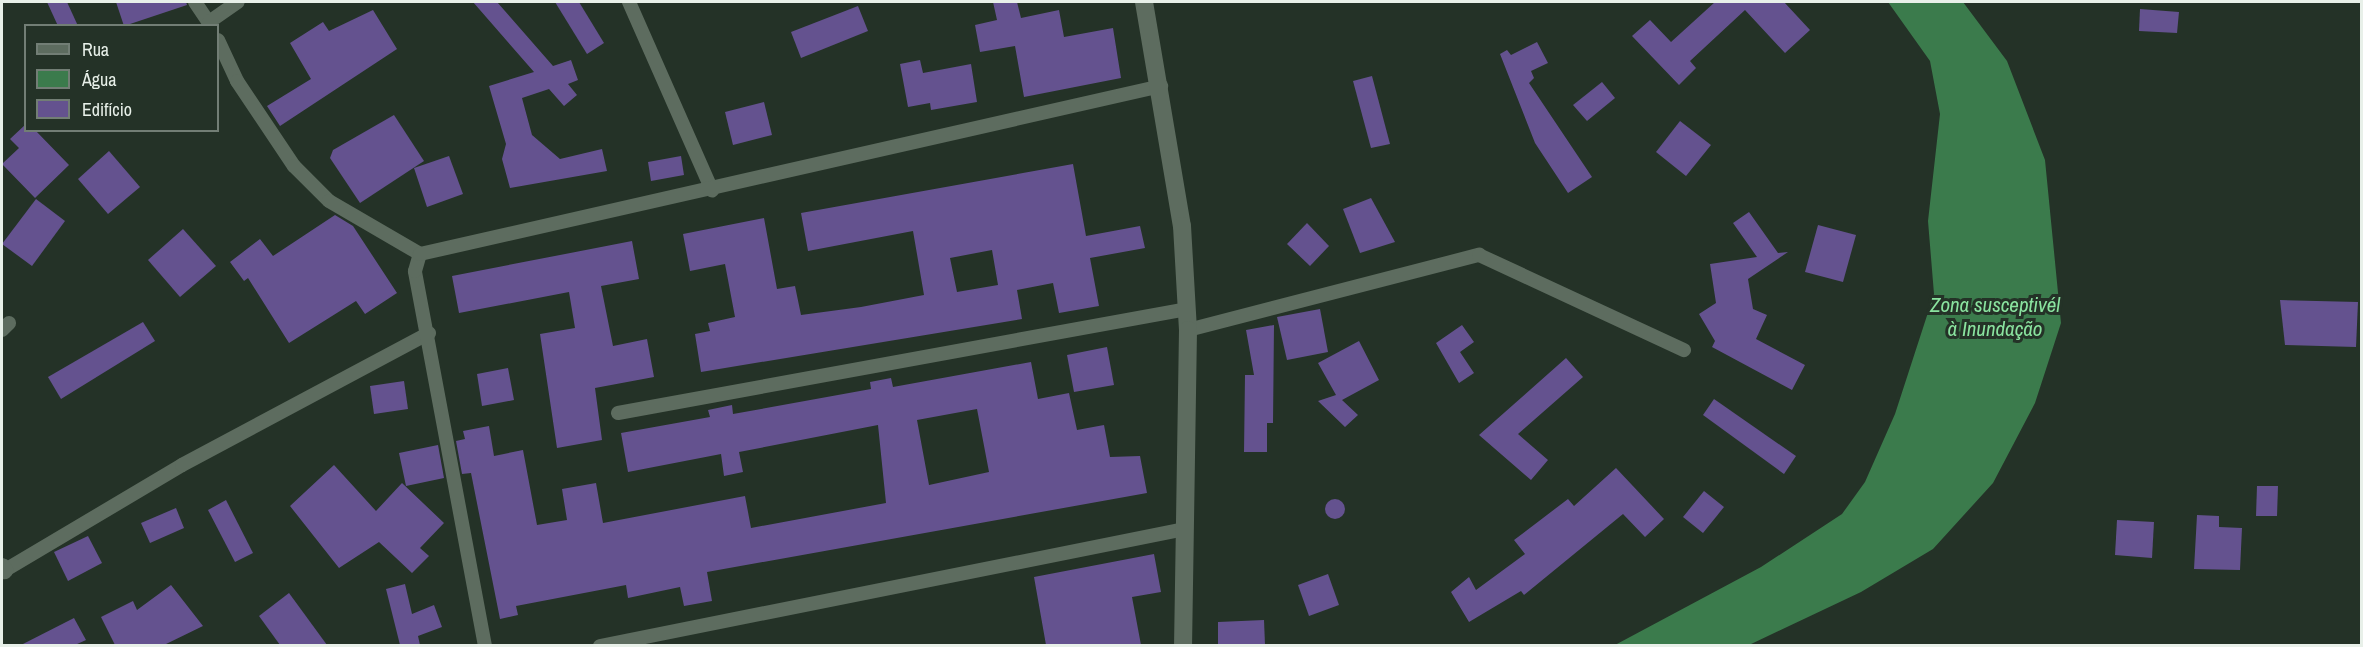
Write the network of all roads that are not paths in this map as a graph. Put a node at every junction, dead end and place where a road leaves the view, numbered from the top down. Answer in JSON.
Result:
{"nodes":[{"id":1,"x":195,"y":2,"type":"edge"},
{"id":2,"x":238,"y":2,"type":"edge"},
{"id":3,"x":629,"y":2,"type":"edge"},
{"id":4,"x":1144,"y":2,"type":"edge"},
{"id":5,"x":210,"y":24,"type":"edge"},
{"id":6,"x":219,"y":42,"type":"edge"},
{"id":7,"x":1161,"y":86,"type":"junction"},
{"id":8,"x":712,"y":190,"type":"junction"},
{"id":9,"x":420,"y":254,"type":"junction"},
{"id":10,"x":1187,"y":309,"type":"junction"},
{"id":11,"x":1188,"y":330,"type":"junction"},
{"id":12,"x":429,"y":333,"type":"junction"},
{"id":13,"x":1684,"y":350,"type":"dead end"},
{"id":14,"x":618,"y":413,"type":"dead end"},
{"id":15,"x":1185,"y":529,"type":"junction"},
{"id":16,"x":2,"y":570,"type":"edge"},
{"id":17,"x":485,"y":645,"type":"edge"},
{"id":18,"x":600,"y":645,"type":"edge"},
{"id":19,"x":1184,"y":645,"type":"edge"}],
"edges":[{"from":1,"to":5,"type":"lane"},
{"from":2,"to":5,"type":"lane"},
{"from":3,"to":8,"type":"lane"},
{"from":4,"to":7,"type":"main road"},
{"from":6,"to":9,"type":"lane"},
{"from":7,"to":8,"type":"lane"},
{"from":7,"to":10,"type":"main road"},
{"from":8,"to":9,"type":"lane"},
{"from":9,"to":12,"type":"lane"},
{"from":10,"to":11,"type":"main road"},
{"from":10,"to":14,"type":"lane"},
{"from":11,"to":13,"type":"lane"},
{"from":11,"to":15,"type":"main road"},
{"from":12,"to":16,"type":"lane"},
{"from":12,"to":17,"type":"lane"},
{"from":15,"to":18,"type":"lane"},
{"from":15,"to":19,"type":"main road"}]}
